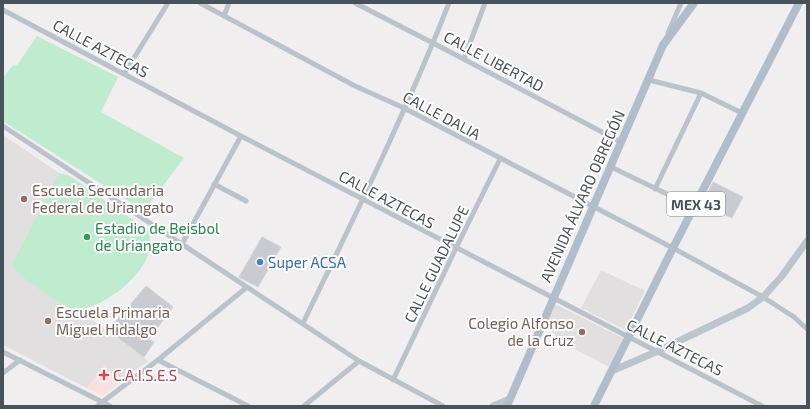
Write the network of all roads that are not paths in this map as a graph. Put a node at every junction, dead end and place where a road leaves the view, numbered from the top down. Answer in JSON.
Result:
{"nodes":[{"id":1,"x":168,"y":3,"type":"edge"},
{"id":2,"x":200,"y":3,"type":"edge"},
{"id":3,"x":229,"y":3,"type":"edge"},
{"id":4,"x":355,"y":3,"type":"edge"},
{"id":5,"x":449,"y":3,"type":"edge"},
{"id":6,"x":485,"y":3,"type":"edge"},
{"id":7,"x":681,"y":3,"type":"edge"},
{"id":8,"x":694,"y":3,"type":"edge"},
{"id":9,"x":799,"y":3,"type":"edge"},
{"id":10,"x":3,"y":10,"type":"edge"},
{"id":11,"x":224,"y":16,"type":"junction"},
{"id":12,"x":433,"y":43,"type":"junction"},
{"id":13,"x":663,"y":46,"type":"junction"},
{"id":14,"x":464,"y":59,"type":"junction"},
{"id":15,"x":124,"y":74,"type":"junction"},
{"id":16,"x":649,"y":80,"type":"junction"},
{"id":17,"x":702,"y":93,"type":"junction"},
{"id":18,"x":404,"y":108,"type":"junction"},
{"id":19,"x":742,"y":113,"type":"junction"},
{"id":20,"x":3,"y":126,"type":"edge"},
{"id":21,"x":240,"y":136,"type":"junction"},
{"id":22,"x":621,"y":142,"type":"junction"},
{"id":23,"x":500,"y":159,"type":"junction"},
{"id":24,"x":611,"y":167,"type":"junction"},
{"id":25,"x":214,"y":184,"type":"junction"},
{"id":26,"x":655,"y":189,"type":"junction"},
{"id":27,"x":363,"y":199,"type":"junction"},
{"id":28,"x":246,"y":201,"type":"dead end"},
{"id":29,"x":593,"y":207,"type":"junction"},
{"id":30,"x":694,"y":208,"type":"junction"},
{"id":31,"x":182,"y":244,"type":"junction"},
{"id":32,"x":806,"y":246,"type":"edge"},
{"id":33,"x":456,"y":248,"type":"junction"},
{"id":34,"x":672,"y":248,"type":"junction"},
{"id":35,"x":247,"y":287,"type":"junction"},
{"id":36,"x":763,"y":297,"type":"junction"},
{"id":37,"x":553,"y":298,"type":"junction"},
{"id":38,"x":303,"y":323,"type":"junction"},
{"id":39,"x":807,"y":328,"type":"edge"},
{"id":40,"x":629,"y":336,"type":"junction"},
{"id":41,"x":658,"y":352,"type":"junction"},
{"id":42,"x":4,"y":353,"type":"edge"},
{"id":43,"x":20,"y":360,"type":"junction"},
{"id":44,"x":158,"y":360,"type":"junction"},
{"id":45,"x":359,"y":361,"type":"junction"},
{"id":46,"x":612,"y":371,"type":"junction"},
{"id":47,"x":3,"y":373,"type":"edge"},
{"id":48,"x":394,"y":380,"type":"junction"},
{"id":49,"x":102,"y":402,"type":"junction"},
{"id":50,"x":508,"y":403,"type":"edge"},
{"id":51,"x":97,"y":406,"type":"edge"},
{"id":52,"x":110,"y":406,"type":"edge"},
{"id":53,"x":248,"y":406,"type":"edge"},
{"id":54,"x":304,"y":406,"type":"edge"},
{"id":55,"x":443,"y":406,"type":"edge"},
{"id":56,"x":493,"y":406,"type":"edge"},
{"id":57,"x":594,"y":406,"type":"edge"},
{"id":58,"x":762,"y":406,"type":"edge"}],
"edges":[{"from":1,"to":15,"type":"street"},
{"from":2,"to":11,"type":"street","name":"CALLE DALIA"},
{"from":3,"to":11,"type":"street"},
{"from":4,"to":12,"type":"street","name":"CALLE LIBERTAD"},
{"from":5,"to":12,"type":"street"},
{"from":6,"to":14,"type":"street"},
{"from":7,"to":13,"type":"street"},
{"from":8,"to":13,"type":"main road","name":"AVENIDA ÁLVARO OBREGÓN"},
{"from":9,"to":19,"type":"main road","number":"MEX 43"},
{"from":10,"to":15,"type":"street","name":"CALLE AZTECAS"},
{"from":11,"to":18,"type":"street","name":"CALLE DALIA"},
{"from":12,"to":14,"type":"street","name":"CALLE LIBERTAD"},
{"from":12,"to":18,"type":"street"},
{"from":13,"to":16,"type":"main road","name":"AVENIDA ÁLVARO OBREGÓN"},
{"from":14,"to":22,"type":"street","name":"CALLE LIBERTAD"},
{"from":15,"to":21,"type":"street","name":"CALLE AZTECAS"},
{"from":16,"to":17,"type":"street"},
{"from":16,"to":22,"type":"main road","name":"AVENIDA ÁLVARO OBREGÓN"},
{"from":17,"to":19,"type":"street"},
{"from":17,"to":26,"type":"street"},
{"from":18,"to":23,"type":"street","name":"CALLE DALIA"},
{"from":18,"to":27,"type":"street"},
{"from":19,"to":30,"type":"main road","number":"MEX 43"},
{"from":20,"to":31,"type":"street"},
{"from":21,"to":25,"type":"street"},
{"from":21,"to":27,"type":"street","name":"CALLE AZTECAS"},
{"from":22,"to":24,"type":"main road","name":"AVENIDA ÁLVARO OBREGÓN"},
{"from":23,"to":29,"type":"street","name":"CALLE DALIA"},
{"from":23,"to":33,"type":"street","name":"CALLE GUADALUPE"},
{"from":24,"to":26,"type":"street"},
{"from":24,"to":29,"type":"main road","name":"AVENIDA ÁLVARO OBREGÓN"},
{"from":25,"to":28,"type":"street"},
{"from":25,"to":31,"type":"street"},
{"from":26,"to":30,"type":"street"},
{"from":27,"to":33,"type":"street","name":"CALLE AZTECAS"},
{"from":27,"to":38,"type":"street"},
{"from":29,"to":34,"type":"street","name":"CALLE DALIA"},
{"from":29,"to":37,"type":"main road","name":"AVENIDA ÁLVARO OBREGÓN"},
{"from":30,"to":34,"type":"main road","number":"MEX 43"},
{"from":31,"to":35,"type":"street"},
{"from":32,"to":36,"type":"street"},
{"from":33,"to":37,"type":"street","name":"CALLE AZTECAS"},
{"from":33,"to":48,"type":"street","name":"CALLE GUADALUPE"},
{"from":34,"to":36,"type":"street","name":"CALLE DALIA"},
{"from":34,"to":40,"type":"main road","number":"MEX 43"},
{"from":35,"to":38,"type":"street"},
{"from":35,"to":44,"type":"street"},
{"from":36,"to":39,"type":"street","name":"CALLE DALIA"},
{"from":36,"to":41,"type":"street"},
{"from":37,"to":40,"type":"street","name":"CALLE AZTECAS"},
{"from":37,"to":50,"type":"main road","name":"AVENIDA ÁLVARO OBREGÓN"},
{"from":38,"to":45,"type":"street"},
{"from":40,"to":41,"type":"street","name":"CALLE AZTECAS"},
{"from":40,"to":46,"type":"main road","number":"MEX 43"},
{"from":41,"to":46,"type":"street"},
{"from":41,"to":58,"type":"street","name":"CALLE AZTECAS"},
{"from":42,"to":43,"type":"street"},
{"from":43,"to":47,"type":"street"},
{"from":43,"to":49,"type":"street"},
{"from":44,"to":49,"type":"street"},
{"from":44,"to":53,"type":"street"},
{"from":45,"to":48,"type":"street"},
{"from":45,"to":54,"type":"street"},
{"from":46,"to":57,"type":"main road","number":"MEX 43"},
{"from":48,"to":55,"type":"street"},
{"from":49,"to":51,"type":"street"},
{"from":49,"to":52,"type":"street"},
{"from":50,"to":56,"type":"street"}]}
